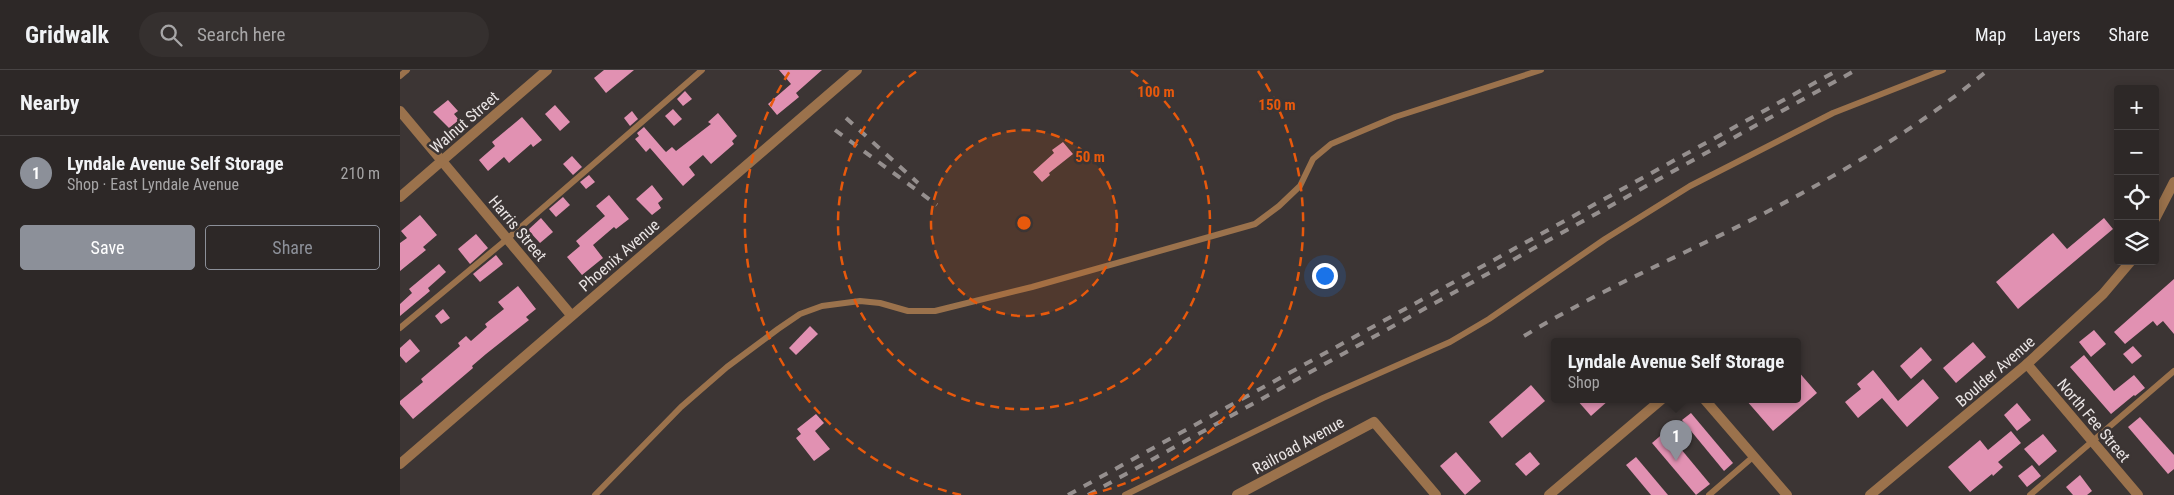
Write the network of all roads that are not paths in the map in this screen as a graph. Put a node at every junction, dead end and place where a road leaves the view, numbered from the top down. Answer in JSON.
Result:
{"nodes":[{"id":1,"x":407,"y":70,"type":"edge"},
{"id":2,"x":547,"y":70,"type":"edge"},
{"id":3,"x":702,"y":70,"type":"edge"},
{"id":4,"x":857,"y":70,"type":"edge"},
{"id":5,"x":1541,"y":70,"type":"edge"},
{"id":6,"x":1942,"y":70,"type":"edge"},
{"id":7,"x":400,"y":76,"type":"edge"},
{"id":8,"x":400,"y":111,"type":"edge"},
{"id":9,"x":442,"y":160,"type":"junction"},
{"id":10,"x":2174,"y":182,"type":"edge"},
{"id":11,"x":400,"y":197,"type":"edge"},
{"id":12,"x":2159,"y":211,"type":"edge"},
{"id":13,"x":507,"y":239,"type":"junction"},
{"id":14,"x":2127,"y":265,"type":"edge"},
{"id":15,"x":571,"y":316,"type":"junction"},
{"id":16,"x":400,"y":328,"type":"edge"},
{"id":17,"x":2027,"y":364,"type":"junction"},
{"id":18,"x":2174,"y":371,"type":"edge"},
{"id":19,"x":1657,"y":403,"type":"edge"},
{"id":20,"x":1709,"y":403,"type":"edge"},
{"id":21,"x":2093,"y":442,"type":"junction"},
{"id":22,"x":1754,"y":456,"type":"junction"},
{"id":23,"x":400,"y":464,"type":"edge"},
{"id":24,"x":594,"y":495,"type":"edge"},
{"id":25,"x":1126,"y":495,"type":"edge"},
{"id":26,"x":1238,"y":495,"type":"edge"},
{"id":27,"x":1436,"y":495,"type":"edge"},
{"id":28,"x":1549,"y":495,"type":"edge"},
{"id":29,"x":1709,"y":495,"type":"edge"},
{"id":30,"x":1787,"y":495,"type":"edge"},
{"id":31,"x":1870,"y":495,"type":"edge"},
{"id":32,"x":2030,"y":495,"type":"edge"},
{"id":33,"x":2138,"y":495,"type":"edge"}],
"edges":[{"from":1,"to":7,"type":"lane"},
{"from":2,"to":9,"type":"street","name":"Walnut Street"},
{"from":3,"to":13,"type":"lane"},
{"from":4,"to":15,"type":"street","name":"Phoenix Avenue"},
{"from":5,"to":24,"type":"lane"},
{"from":6,"to":25,"type":"lane"},
{"from":8,"to":9,"type":"street","name":"Harris Street"},
{"from":9,"to":11,"type":"street","name":"Walnut Street"},
{"from":9,"to":13,"type":"street","name":"Harris Street"},
{"from":10,"to":12,"type":"street"},
{"from":13,"to":15,"type":"street","name":"Harris Street"},
{"from":13,"to":16,"type":"lane"},
{"from":14,"to":17,"type":"street","name":"Boulder Avenue"},
{"from":15,"to":23,"type":"street","name":"Phoenix Avenue"},
{"from":17,"to":21,"type":"street","name":"North Fee Street"},
{"from":17,"to":31,"type":"street","name":"Boulder Avenue"},
{"from":18,"to":21,"type":"lane"},
{"from":19,"to":28,"type":"street"},
{"from":20,"to":22,"type":"street"},
{"from":21,"to":32,"type":"lane"},
{"from":21,"to":33,"type":"street","name":"North Fee Street"},
{"from":22,"to":29,"type":"lane"},
{"from":22,"to":30,"type":"street"},
{"from":26,"to":27,"type":"street","name":"Railroad Avenue"}]}
